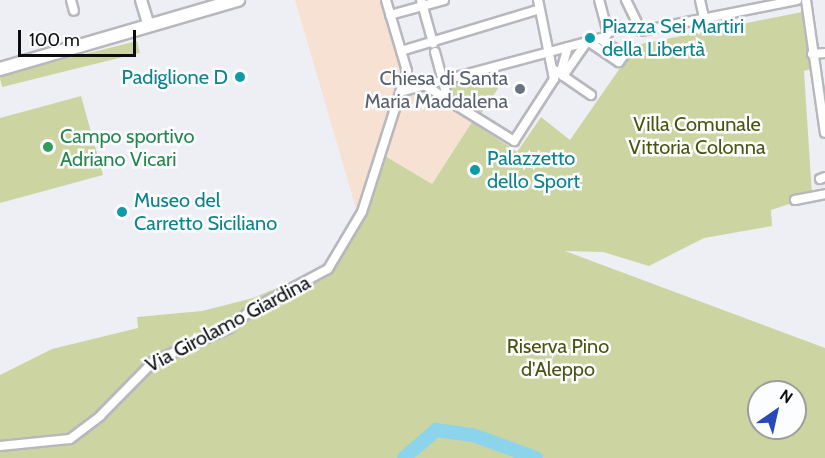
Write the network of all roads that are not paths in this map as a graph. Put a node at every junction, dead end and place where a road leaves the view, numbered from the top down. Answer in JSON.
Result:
{"nodes":[{"id":1,"x":71,"y":0,"type":"edge"},
{"id":2,"x":141,"y":0,"type":"edge"},
{"id":3,"x":238,"y":0,"type":"edge"},
{"id":4,"x":386,"y":0,"type":"edge"},
{"id":5,"x":444,"y":0,"type":"edge"},
{"id":6,"x":538,"y":0,"type":"edge"},
{"id":7,"x":599,"y":0,"type":"edge"},
{"id":8,"x":626,"y":0,"type":"edge"},
{"id":9,"x":700,"y":0,"type":"edge"},
{"id":10,"x":797,"y":0,"type":"edge"},
{"id":11,"x":806,"y":0,"type":"edge"},
{"id":12,"x":422,"y":3,"type":"edge"},
{"id":13,"x":536,"y":10,"type":"junction"},
{"id":14,"x":74,"y":11,"type":"dead end"},
{"id":15,"x":390,"y":15,"type":"junction"},
{"id":16,"x":704,"y":18,"type":"junction"},
{"id":17,"x":149,"y":26,"type":"junction"},
{"id":18,"x":600,"y":39,"type":"junction"},
{"id":19,"x":435,"y":42,"type":"junction"},
{"id":20,"x":588,"y":42,"type":"junction"},
{"id":21,"x":568,"y":47,"type":"junction"},
{"id":22,"x":401,"y":51,"type":"junction"},
{"id":23,"x":435,"y":52,"type":"dead end"},
{"id":24,"x":547,"y":53,"type":"junction"},
{"id":25,"x":825,"y":53,"type":"edge"},
{"id":26,"x":812,"y":54,"type":"junction"},
{"id":27,"x":0,"y":69,"type":"edge"},
{"id":28,"x":559,"y":73,"type":"junction"},
{"id":29,"x":444,"y":82,"type":"junction"},
{"id":30,"x":426,"y":86,"type":"junction"},
{"id":31,"x":400,"y":94,"type":"junction"},
{"id":32,"x":591,"y":95,"type":"dead end"},
{"id":33,"x":448,"y":100,"type":"junction"},
{"id":34,"x":825,"y":133,"type":"edge"},
{"id":35,"x":825,"y":194,"type":"edge"},
{"id":36,"x":795,"y":200,"type":"dead end"},
{"id":37,"x":0,"y":446,"type":"edge"}],
"edges":[{"from":1,"to":14,"type":"street"},
{"from":2,"to":17,"type":"street"},
{"from":3,"to":17,"type":"main road"},
{"from":4,"to":15,"type":"street","name":"Via Girolamo Giardina"},
{"from":5,"to":12,"type":"street"},
{"from":6,"to":13,"type":"street"},
{"from":7,"to":18,"type":"street"},
{"from":8,"to":16,"type":"street"},
{"from":9,"to":16,"type":"street"},
{"from":10,"to":16,"type":"street"},
{"from":11,"to":26,"type":"street"},
{"from":12,"to":15,"type":"street"},
{"from":12,"to":19,"type":"street"},
{"from":13,"to":19,"type":"street"},
{"from":13,"to":24,"type":"street"},
{"from":15,"to":22,"type":"street","name":"Via Girolamo Giardina"},
{"from":17,"to":27,"type":"main road"},
{"from":18,"to":20,"type":"street"},
{"from":18,"to":20,"type":"street"},
{"from":19,"to":22,"type":"street"},
{"from":20,"to":21,"type":"street"},
{"from":20,"to":28,"type":"street"},
{"from":21,"to":24,"type":"street"},
{"from":21,"to":28,"type":"street"},
{"from":22,"to":31,"type":"street","name":"Via Girolamo Giardina"},
{"from":23,"to":29,"type":"street"},
{"from":24,"to":28,"type":"street"},
{"from":24,"to":29,"type":"street"},
{"from":25,"to":26,"type":"street"},
{"from":26,"to":34,"type":"street"},
{"from":28,"to":32,"type":"street"},
{"from":28,"to":33,"type":"street"},
{"from":29,"to":30,"type":"street"},
{"from":29,"to":33,"type":"street"},
{"from":30,"to":31,"type":"street"},
{"from":30,"to":33,"type":"street"},
{"from":31,"to":37,"type":"street","name":"Via Girolamo Giardina"},
{"from":35,"to":36,"type":"street"}]}
